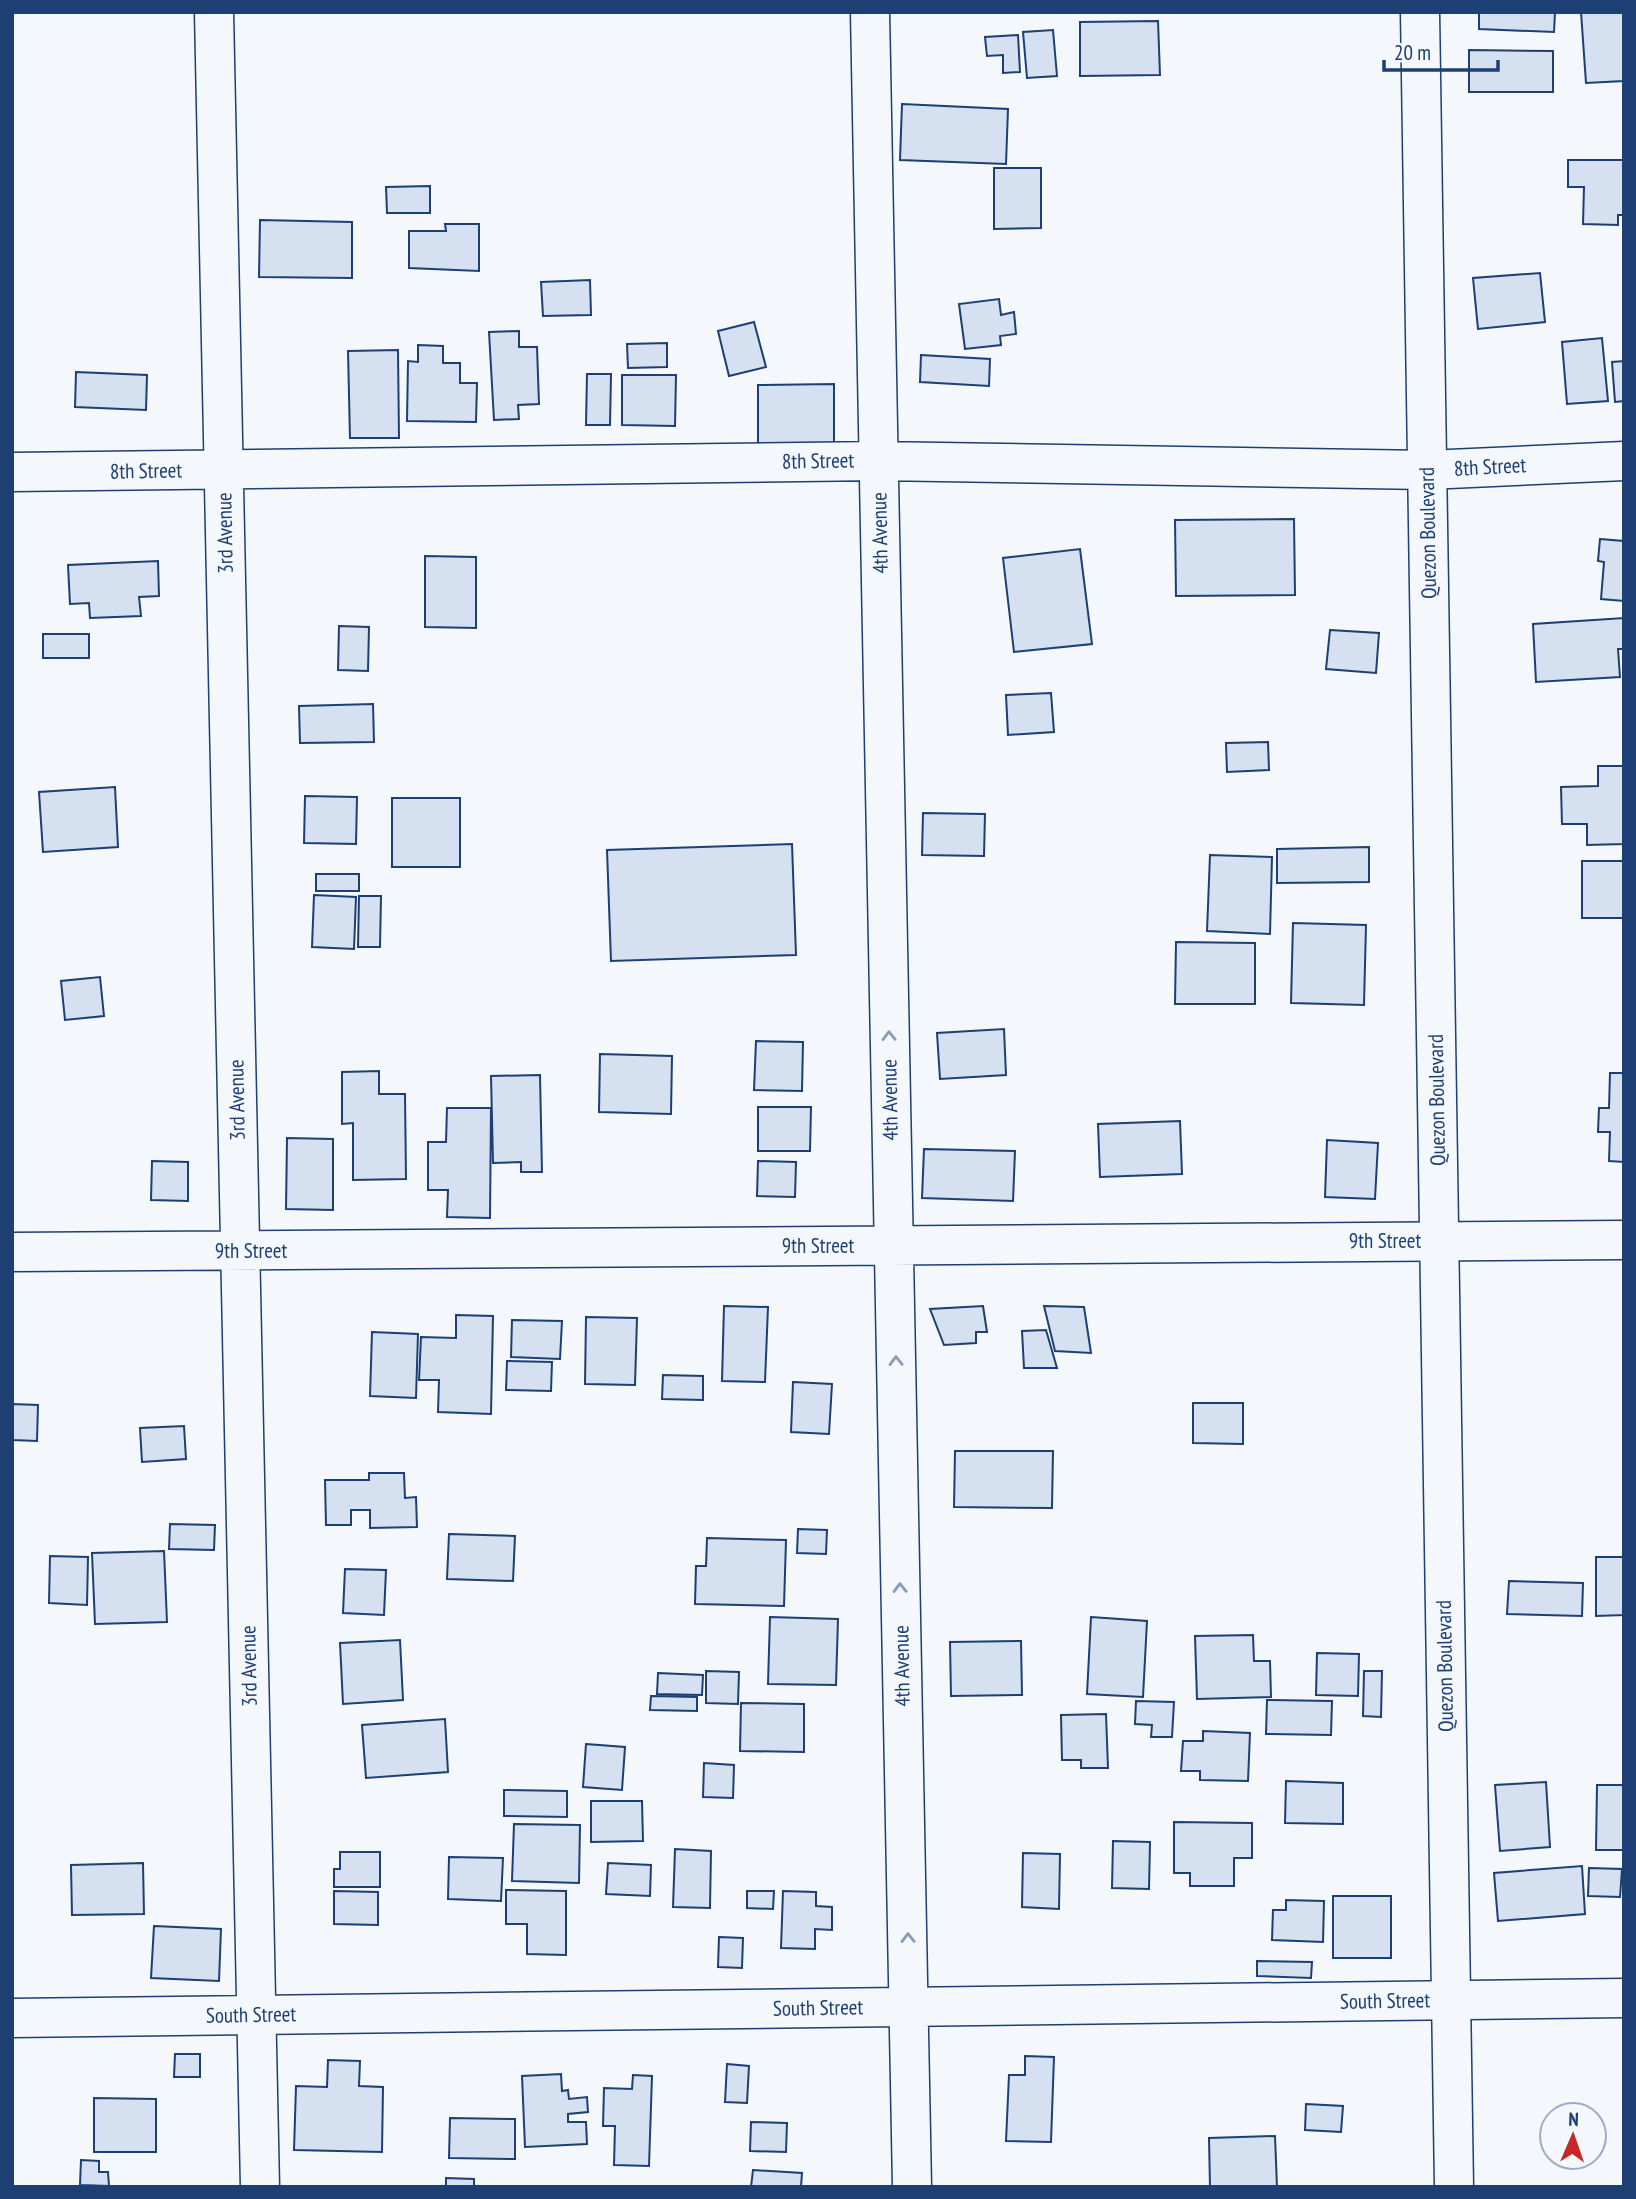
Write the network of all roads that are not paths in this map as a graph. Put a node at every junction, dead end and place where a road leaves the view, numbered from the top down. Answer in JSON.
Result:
{"nodes":[{"id":1,"x":214,"y":12,"type":"edge"},
{"id":2,"x":870,"y":12,"type":"edge"},
{"id":3,"x":1420,"y":12,"type":"edge"},
{"id":4,"x":878,"y":461,"type":"junction"},
{"id":5,"x":1624,"y":461,"type":"edge"},
{"id":6,"x":224,"y":470,"type":"junction"},
{"id":7,"x":1427,"y":470,"type":"junction"},
{"id":8,"x":12,"y":472,"type":"edge"},
{"id":9,"x":1624,"y":1240,"type":"edge"},
{"id":10,"x":1439,"y":1241,"type":"junction"},
{"id":11,"x":893,"y":1245,"type":"junction"},
{"id":12,"x":240,"y":1251,"type":"junction"},
{"id":13,"x":12,"y":1252,"type":"edge"},
{"id":14,"x":1624,"y":1998,"type":"edge"},
{"id":15,"x":1451,"y":2000,"type":"junction"},
{"id":16,"x":909,"y":2007,"type":"junction"},
{"id":17,"x":257,"y":2015,"type":"junction"},
{"id":18,"x":12,"y":2018,"type":"edge"},
{"id":19,"x":260,"y":2187,"type":"edge"},
{"id":20,"x":912,"y":2187,"type":"edge"},
{"id":21,"x":1454,"y":2187,"type":"edge"}],
"edges":[{"from":1,"to":6,"type":"main road","name":"3rd Avenue"},
{"from":2,"to":4,"type":"main road","name":"4th Avenue"},
{"from":3,"to":7,"type":"main road","name":"Quezon Boulevard"},
{"from":4,"to":6,"type":"main road","name":"8th Street"},
{"from":4,"to":7,"type":"main road","name":"8th Street"},
{"from":11,"to":4,"type":"main road","name":"4th Avenue","one_way":true},
{"from":5,"to":7,"type":"main road","name":"8th Street"},
{"from":6,"to":8,"type":"main road","name":"8th Street"},
{"from":6,"to":12,"type":"main road","name":"3rd Avenue"},
{"from":7,"to":10,"type":"main road","name":"Quezon Boulevard"},
{"from":9,"to":10,"type":"main road","name":"9th Street"},
{"from":10,"to":11,"type":"main road","name":"9th Street"},
{"from":10,"to":15,"type":"main road","name":"Quezon Boulevard"},
{"from":11,"to":12,"type":"main road","name":"9th Street"},
{"from":16,"to":11,"type":"main road","name":"4th Avenue","one_way":true},
{"from":12,"to":13,"type":"main road","name":"9th Street"},
{"from":12,"to":17,"type":"main road","name":"3rd Avenue"},
{"from":14,"to":15,"type":"main road","name":"South Street"},
{"from":15,"to":16,"type":"main road","name":"South Street"},
{"from":15,"to":21,"type":"main road","name":"Quezon Boulevard"},
{"from":16,"to":17,"type":"main road","name":"South Street"},
{"from":16,"to":20,"type":"main road","name":"4th Avenue"},
{"from":17,"to":18,"type":"main road","name":"South Street"},
{"from":17,"to":19,"type":"main road","name":"3rd Avenue"}]}
